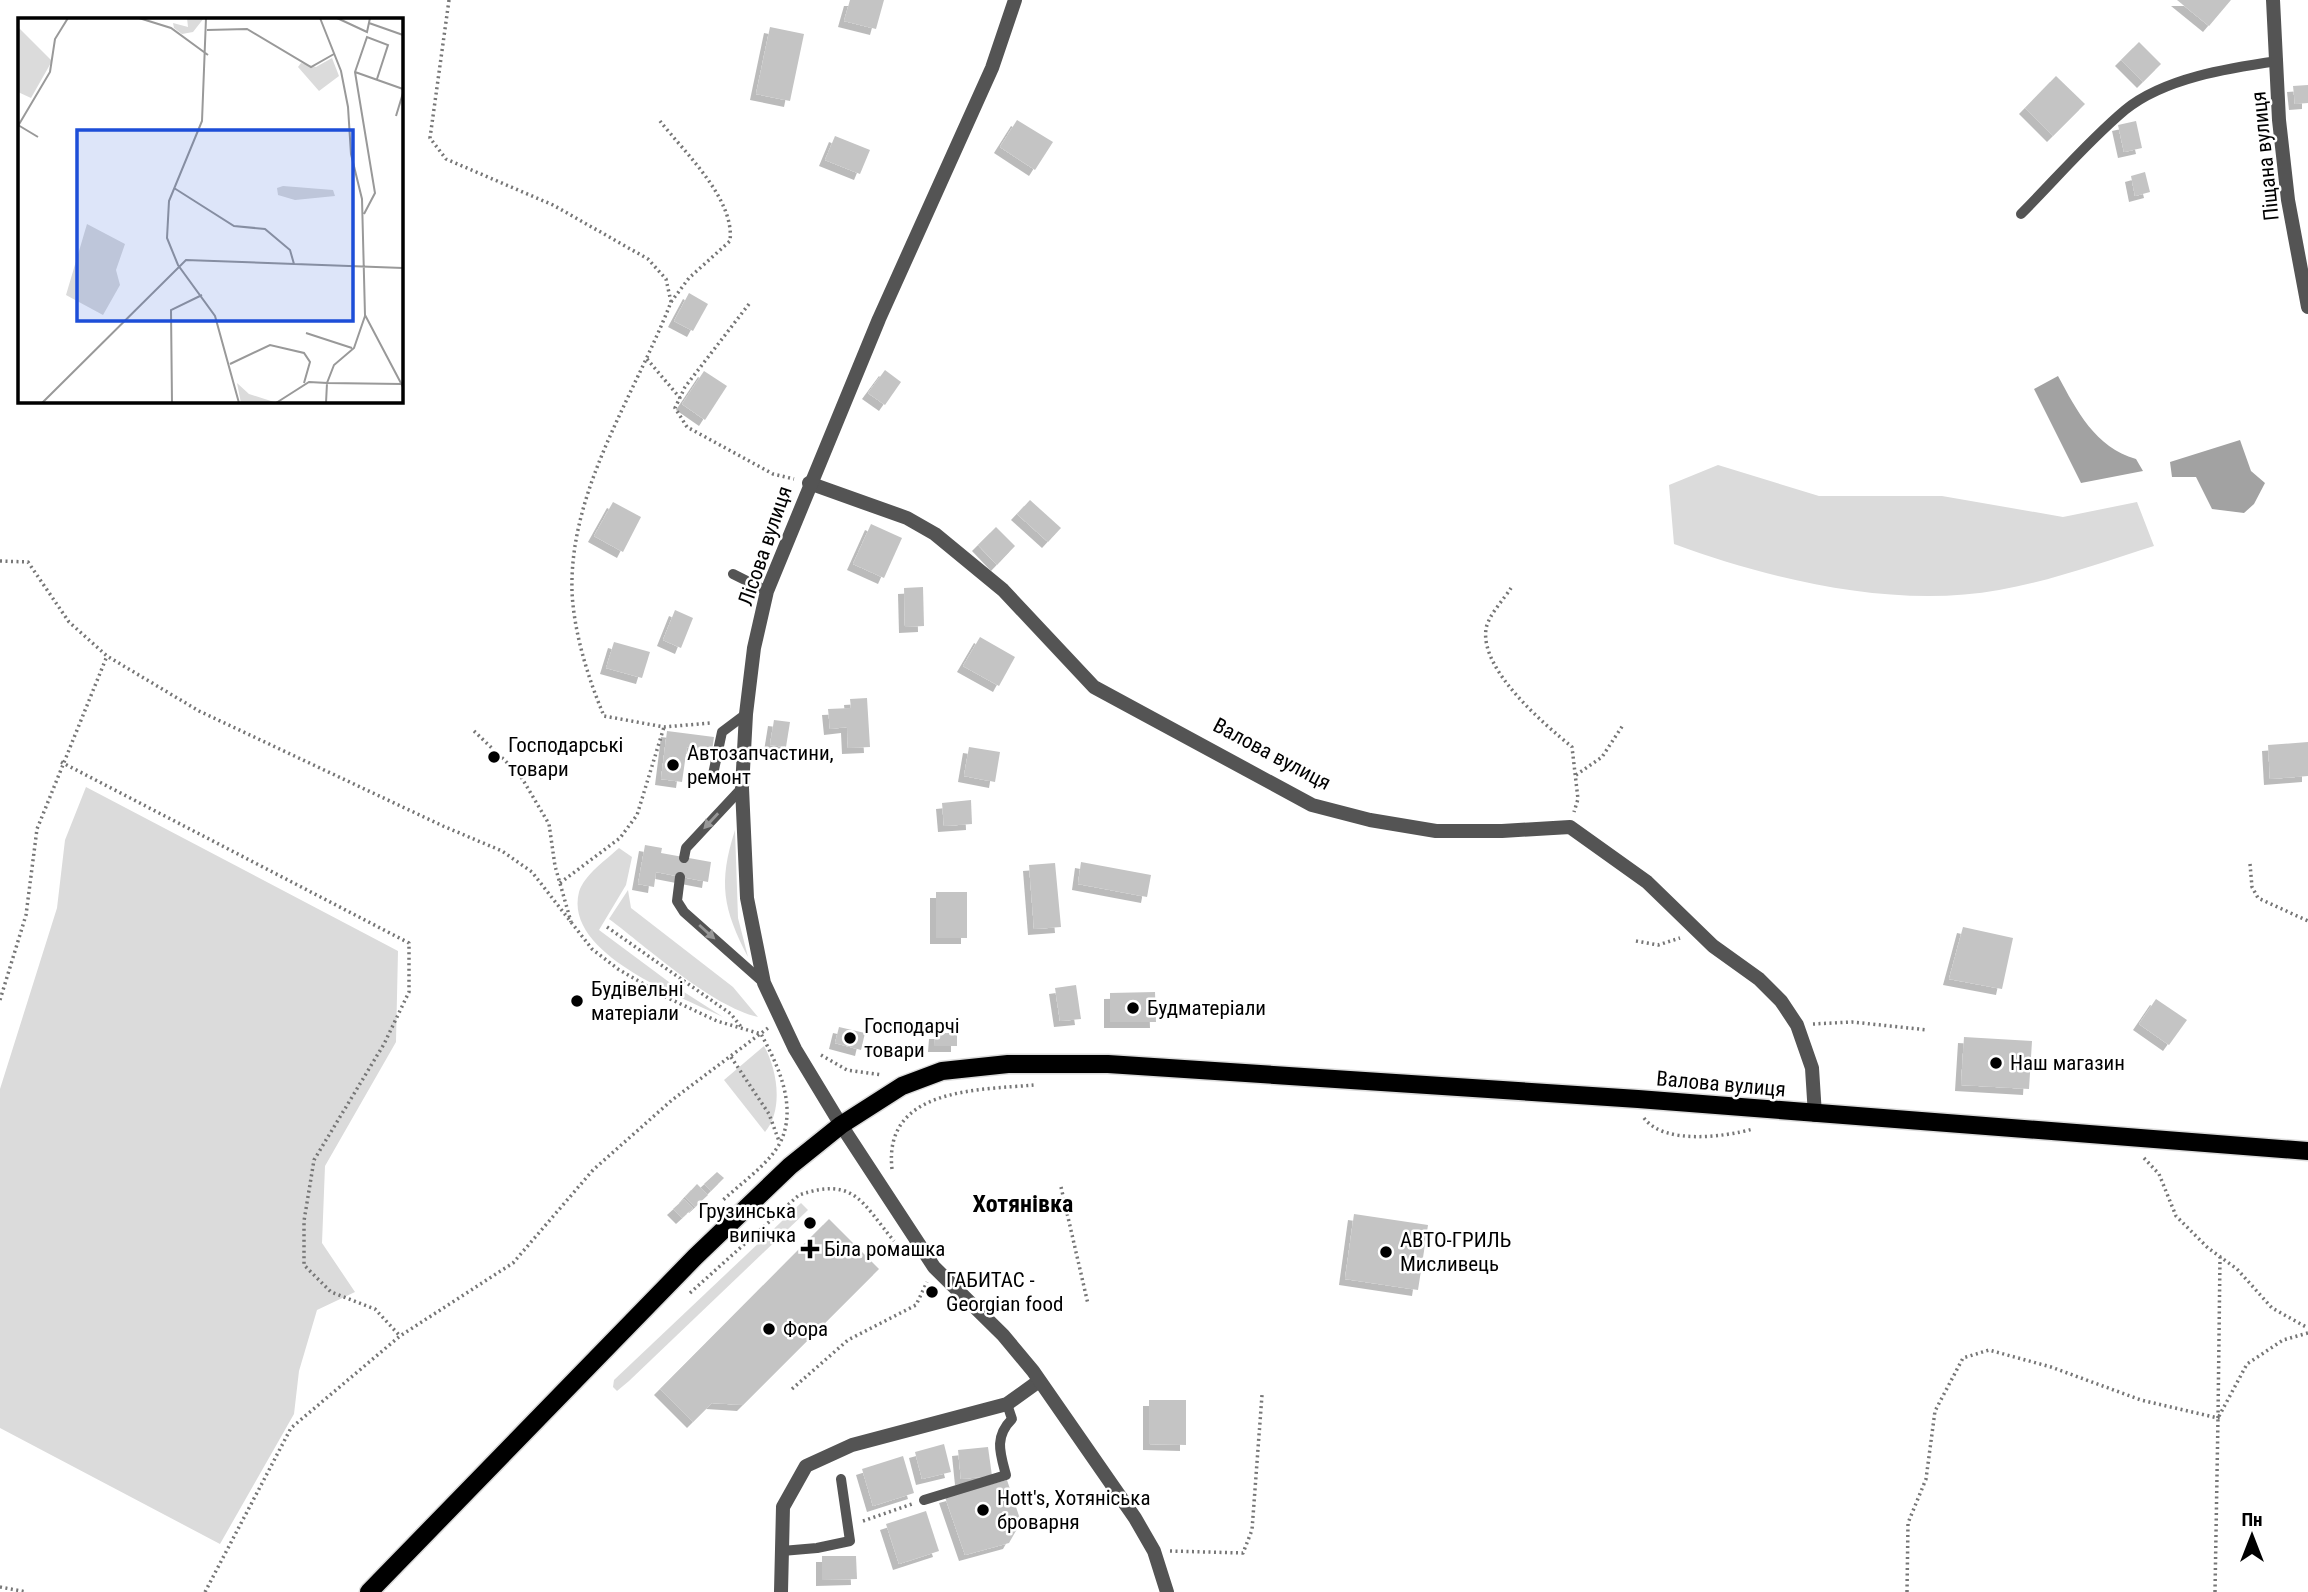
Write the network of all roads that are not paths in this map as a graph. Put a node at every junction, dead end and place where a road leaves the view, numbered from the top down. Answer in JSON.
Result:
{"nodes":[{"id":1,"x":1015,"y":0,"type":"edge"},
{"id":2,"x":2273,"y":0,"type":"edge"},
{"id":3,"x":2278,"y":61,"type":"junction"},
{"id":4,"x":2021,"y":214,"type":"dead end"},
{"id":5,"x":2308,"y":307,"type":"edge"},
{"id":6,"x":809,"y":483,"type":"junction"},
{"id":7,"x":733,"y":574,"type":"dead end"},
{"id":8,"x":767,"y":591,"type":"junction"},
{"id":9,"x":746,"y":714,"type":"junction"},
{"id":10,"x":712,"y":779,"type":"dead end"},
{"id":11,"x":742,"y":788,"type":"junction"},
{"id":12,"x":684,"y":858,"type":"dead end"},
{"id":13,"x":680,"y":877,"type":"dead end"},
{"id":14,"x":764,"y":984,"type":"junction"},
{"id":15,"x":1815,"y":1115,"type":"junction"},
{"id":16,"x":841,"y":1125,"type":"junction"},
{"id":17,"x":2308,"y":1151,"type":"edge"},
{"id":18,"x":1039,"y":1381,"type":"junction"},
{"id":19,"x":1007,"y":1404,"type":"junction"},
{"id":20,"x":841,"y":1479,"type":"dead end"},
{"id":21,"x":924,"y":1500,"type":"road end"},
{"id":22,"x":782,"y":1551,"type":"junction"},
{"id":23,"x":369,"y":1592,"type":"edge"},
{"id":24,"x":781,"y":1592,"type":"edge"},
{"id":25,"x":1167,"y":1592,"type":"edge"}],
"edges":[{"from":1,"to":6,"type":"street","name":"Лісова вулиця"},
{"from":2,"to":3,"type":"street","name":"Піщана вулиця"},
{"from":3,"to":4,"type":"lane"},
{"from":3,"to":5,"type":"street","name":"Піщана вулиця"},
{"from":6,"to":8,"type":"street","name":"Лісова вулиця"},
{"from":6,"to":15,"type":"street","name":"Валова вулиця"},
{"from":7,"to":8,"type":"lane"},
{"from":8,"to":9,"type":"street","name":"Лісова вулиця"},
{"from":9,"to":10,"type":"lane"},
{"from":9,"to":11,"type":"street","name":"Лісова вулиця"},
{"from":11,"to":12,"type":"lane","one_way":true},
{"from":11,"to":14,"type":"street","name":"Лісова вулиця"},
{"from":13,"to":14,"type":"lane","one_way":true},
{"from":14,"to":16,"type":"street","name":"Лісова вулиця"},
{"from":15,"to":16,"type":"main road","name":"Валова вулиця"},
{"from":15,"to":17,"type":"main road","name":"Валова вулиця"},
{"from":16,"to":18,"type":"street","name":"Лісова вулиця"},
{"from":16,"to":23,"type":"main road","name":"Валова вулиця"},
{"from":18,"to":19,"type":"street"},
{"from":18,"to":25,"type":"street","name":"Лісова вулиця"},
{"from":19,"to":21,"type":"lane"},
{"from":19,"to":22,"type":"street"},
{"from":20,"to":22,"type":"lane"},
{"from":22,"to":24,"type":"street"}]}
